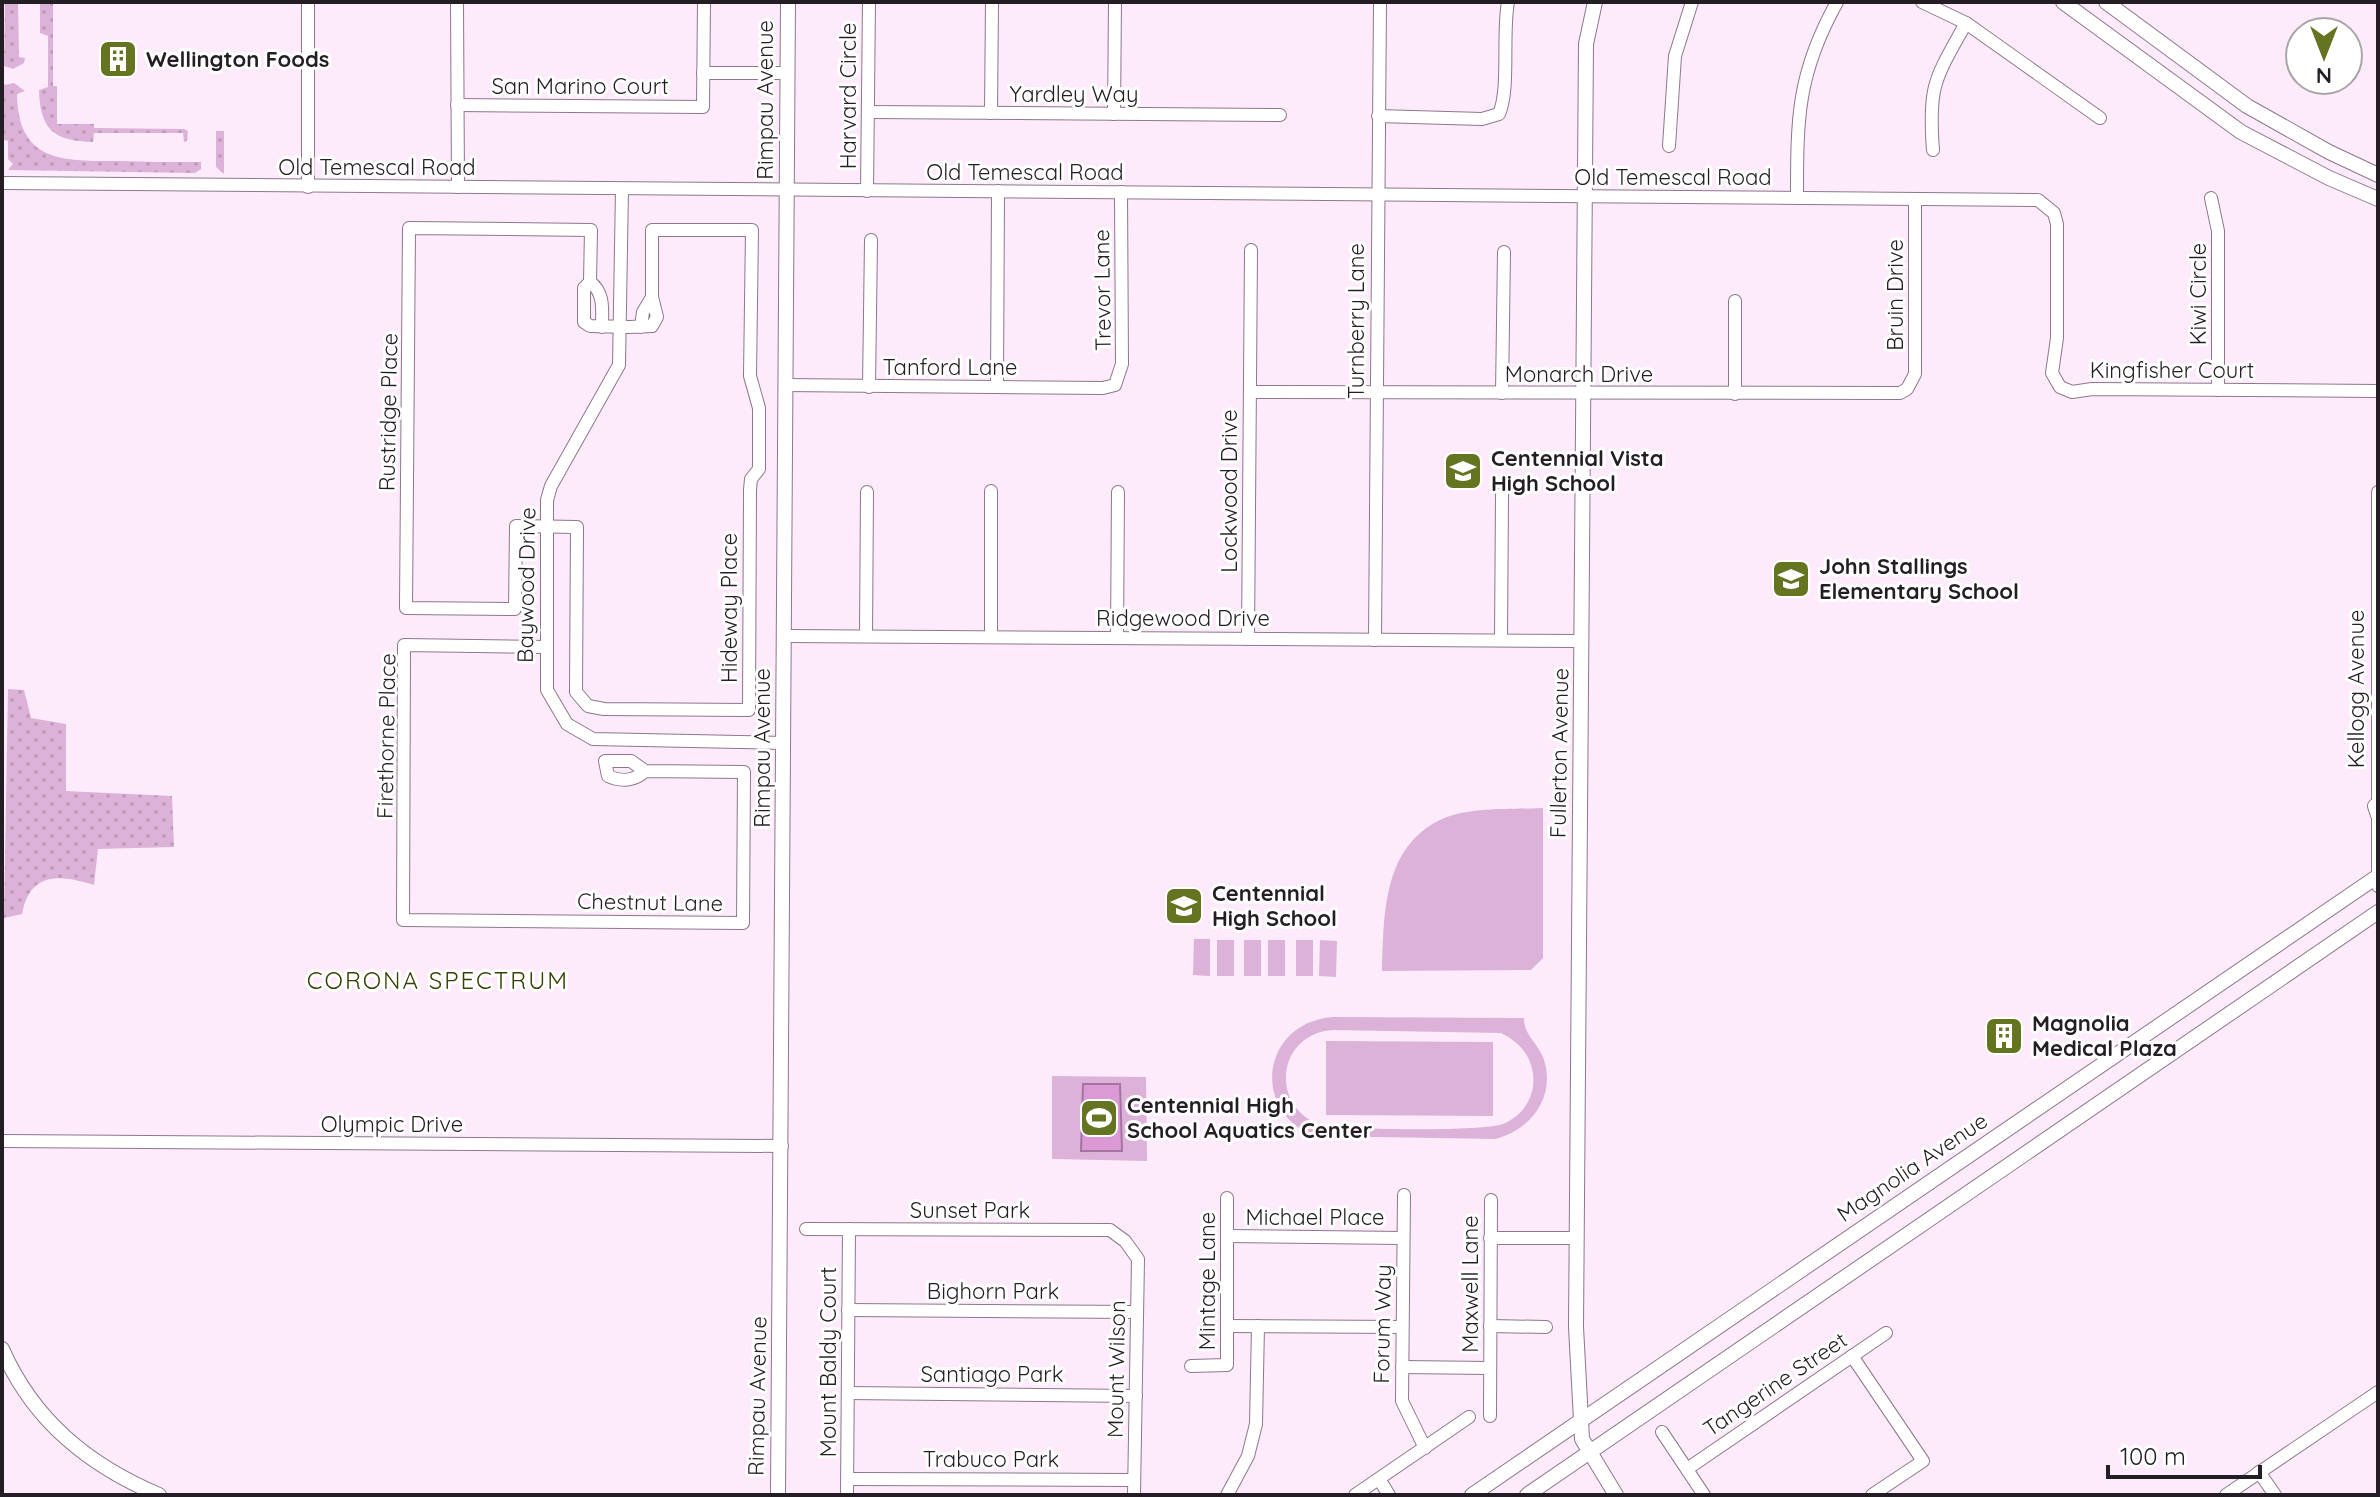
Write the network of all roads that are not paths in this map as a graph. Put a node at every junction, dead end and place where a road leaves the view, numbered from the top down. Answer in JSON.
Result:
{"nodes":[{"id":1,"x":457,"y":2,"type":"edge"},
{"id":2,"x":704,"y":2,"type":"edge"},
{"id":3,"x":788,"y":2,"type":"edge"},
{"id":4,"x":869,"y":2,"type":"edge"},
{"id":5,"x":992,"y":2,"type":"edge"},
{"id":6,"x":1115,"y":2,"type":"edge"},
{"id":7,"x":1380,"y":2,"type":"edge"},
{"id":8,"x":1508,"y":2,"type":"edge"},
{"id":9,"x":1595,"y":2,"type":"edge"},
{"id":10,"x":1692,"y":2,"type":"edge"},
{"id":11,"x":1837,"y":2,"type":"edge"},
{"id":12,"x":1922,"y":2,"type":"edge"},
{"id":13,"x":2063,"y":2,"type":"edge"},
{"id":14,"x":2106,"y":2,"type":"edge"},
{"id":15,"x":308,"y":4,"type":"dead end"},
{"id":16,"x":1966,"y":23,"type":"junction"},
{"id":17,"x":703,"y":73,"type":"junction"},
{"id":18,"x":787,"y":73,"type":"junction"},
{"id":19,"x":457,"y":105,"type":"junction"},
{"id":20,"x":868,"y":112,"type":"junction"},
{"id":21,"x":991,"y":113,"type":"junction"},
{"id":22,"x":1114,"y":114,"type":"junction"},
{"id":23,"x":1280,"y":115,"type":"dead end"},
{"id":24,"x":1378,"y":116,"type":"junction"},
{"id":25,"x":2100,"y":118,"type":"dead end"},
{"id":26,"x":1669,"y":146,"type":"dead end"},
{"id":27,"x":1933,"y":150,"type":"dead end"},
{"id":28,"x":2378,"y":175,"type":"edge"},
{"id":29,"x":2,"y":183,"type":"edge"},
{"id":30,"x":308,"y":187,"type":"junction"},
{"id":31,"x":458,"y":187,"type":"junction"},
{"id":32,"x":622,"y":189,"type":"junction"},
{"id":33,"x":787,"y":191,"type":"junction"},
{"id":34,"x":867,"y":191,"type":"junction"},
{"id":35,"x":998,"y":191,"type":"junction"},
{"id":36,"x":1121,"y":192,"type":"junction"},
{"id":37,"x":1377,"y":194,"type":"junction"},
{"id":38,"x":1587,"y":197,"type":"junction"},
{"id":39,"x":1797,"y":198,"type":"junction"},
{"id":40,"x":2211,"y":198,"type":"dead end"},
{"id":41,"x":1915,"y":199,"type":"junction"},
{"id":42,"x":2378,"y":199,"type":"edge"},
{"id":43,"x":2047,"y":205,"type":"joint"},
{"id":44,"x":752,"y":230,"type":"joint"},
{"id":45,"x":871,"y":240,"type":"dead end"},
{"id":46,"x":1251,"y":250,"type":"dead end"},
{"id":47,"x":1504,"y":252,"type":"dead end"},
{"id":48,"x":1735,"y":301,"type":"dead end"},
{"id":49,"x":622,"y":327,"type":"junction"},
{"id":50,"x":785,"y":385,"type":"junction"},
{"id":51,"x":1115,"y":385,"type":"joint"},
{"id":52,"x":869,"y":387,"type":"junction"},
{"id":53,"x":997,"y":387,"type":"junction"},
{"id":54,"x":1907,"y":389,"type":"joint"},
{"id":55,"x":2218,"y":390,"type":"junction"},
{"id":56,"x":2378,"y":391,"type":"edge"},
{"id":57,"x":1250,"y":392,"type":"junction"},
{"id":58,"x":1376,"y":392,"type":"junction"},
{"id":59,"x":1502,"y":393,"type":"junction"},
{"id":60,"x":1584,"y":394,"type":"junction"},
{"id":61,"x":1735,"y":394,"type":"junction"},
{"id":62,"x":991,"y":491,"type":"dead end"},
{"id":63,"x":867,"y":492,"type":"dead end"},
{"id":64,"x":1118,"y":492,"type":"dead end"},
{"id":65,"x":2378,"y":492,"type":"edge"},
{"id":66,"x":1502,"y":494,"type":"dead end"},
{"id":67,"x":546,"y":527,"type":"junction"},
{"id":68,"x":785,"y":636,"type":"junction"},
{"id":69,"x":866,"y":636,"type":"junction"},
{"id":70,"x":991,"y":637,"type":"junction"},
{"id":71,"x":1117,"y":638,"type":"junction"},
{"id":72,"x":1248,"y":639,"type":"junction"},
{"id":73,"x":1375,"y":640,"type":"junction"},
{"id":74,"x":1501,"y":640,"type":"junction"},
{"id":75,"x":1582,"y":641,"type":"junction"},
{"id":76,"x":546,"y":647,"type":"junction"},
{"id":77,"x":607,"y":741,"type":"junction"},
{"id":78,"x":784,"y":743,"type":"junction"},
{"id":79,"x":605,"y":761,"type":"junction"},
{"id":80,"x":645,"y":771,"type":"junction"},
{"id":81,"x":2377,"y":811,"type":"edge"},
{"id":82,"x":2377,"y":880,"type":"edge"},
{"id":83,"x":2378,"y":912,"type":"edge"},
{"id":84,"x":403,"y":920,"type":"joint"},
{"id":85,"x":2077,"y":1082,"type":"junction"},
{"id":86,"x":2093,"y":1106,"type":"junction"},
{"id":87,"x":2,"y":1141,"type":"edge"},
{"id":88,"x":782,"y":1146,"type":"junction"},
{"id":89,"x":1404,"y":1195,"type":"dead end"},
{"id":90,"x":1227,"y":1198,"type":"dead end"},
{"id":91,"x":1491,"y":1200,"type":"dead end"},
{"id":92,"x":806,"y":1229,"type":"dead end"},
{"id":93,"x":849,"y":1229,"type":"junction"},
{"id":94,"x":1227,"y":1236,"type":"junction"},
{"id":95,"x":1403,"y":1238,"type":"junction"},
{"id":96,"x":1490,"y":1238,"type":"junction"},
{"id":97,"x":1576,"y":1238,"type":"junction"},
{"id":98,"x":1129,"y":1245,"type":"joint"},
{"id":99,"x":1748,"y":1306,"type":"junction"},
{"id":100,"x":848,"y":1310,"type":"junction"},
{"id":101,"x":1137,"y":1312,"type":"junction"},
{"id":102,"x":1227,"y":1326,"type":"junction"},
{"id":103,"x":1258,"y":1326,"type":"junction"},
{"id":104,"x":1490,"y":1326,"type":"junction"},
{"id":105,"x":1402,"y":1327,"type":"junction"},
{"id":106,"x":1546,"y":1327,"type":"dead end"},
{"id":107,"x":1764,"y":1331,"type":"junction"},
{"id":108,"x":1886,"y":1333,"type":"dead end"},
{"id":109,"x":2,"y":1349,"type":"edge"},
{"id":110,"x":1852,"y":1356,"type":"junction"},
{"id":111,"x":1191,"y":1366,"type":"dead end"},
{"id":112,"x":1402,"y":1367,"type":"junction"},
{"id":113,"x":1490,"y":1368,"type":"junction"},
{"id":114,"x":848,"y":1393,"type":"junction"},
{"id":115,"x":2377,"y":1394,"type":"edge"},
{"id":116,"x":1136,"y":1396,"type":"junction"},
{"id":117,"x":1490,"y":1416,"type":"dead end"},
{"id":118,"x":1469,"y":1417,"type":"dead end"},
{"id":119,"x":1579,"y":1421,"type":"junction"},
{"id":120,"x":1662,"y":1432,"type":"dead end"},
{"id":121,"x":1425,"y":1448,"type":"junction"},
{"id":122,"x":1587,"y":1453,"type":"junction"},
{"id":123,"x":1687,"y":1469,"type":"junction"},
{"id":124,"x":2259,"y":1472,"type":"junction"},
{"id":125,"x":848,"y":1479,"type":"junction"},
{"id":126,"x":932,"y":1479,"type":"junction"},
{"id":127,"x":1134,"y":1480,"type":"junction"},
{"id":128,"x":1374,"y":1487,"type":"edge"},
{"id":129,"x":159,"y":1495,"type":"edge"},
{"id":130,"x":778,"y":1495,"type":"edge"},
{"id":131,"x":847,"y":1495,"type":"edge"},
{"id":132,"x":932,"y":1495,"type":"edge"},
{"id":133,"x":1134,"y":1495,"type":"edge"},
{"id":134,"x":1227,"y":1495,"type":"edge"},
{"id":135,"x":1355,"y":1495,"type":"edge"},
{"id":136,"x":1389,"y":1495,"type":"edge"},
{"id":137,"x":1472,"y":1495,"type":"edge"},
{"id":138,"x":1527,"y":1495,"type":"edge"},
{"id":139,"x":1616,"y":1495,"type":"edge"},
{"id":140,"x":1704,"y":1495,"type":"edge"},
{"id":141,"x":1872,"y":1495,"type":"edge"},
{"id":142,"x":2226,"y":1495,"type":"edge"},
{"id":143,"x":2275,"y":1495,"type":"edge"}],
"edges":[{"from":1,"to":19,"type":"street"},
{"from":2,"to":17,"type":"street"},
{"from":3,"to":18,"type":"main road","name":"Rimpau Avenue"},
{"from":4,"to":20,"type":"street","name":"Harvard Circle"},
{"from":5,"to":21,"type":"street"},
{"from":6,"to":22,"type":"street"},
{"from":7,"to":24,"type":"street","name":"Turnberry Lane"},
{"from":8,"to":24,"type":"street"},
{"from":9,"to":38,"type":"main road","name":"Fullerton Avenue"},
{"from":10,"to":26,"type":"street"},
{"from":11,"to":39,"type":"street"},
{"from":12,"to":16,"type":"street"},
{"from":13,"to":42,"type":"main road"},
{"from":14,"to":28,"type":"main road"},
{"from":15,"to":30,"type":"street"},
{"from":16,"to":25,"type":"street"},
{"from":16,"to":27,"type":"street"},
{"from":17,"to":18,"type":"street"},
{"from":17,"to":19,"type":"street","name":"San Marino Court"},
{"from":18,"to":33,"type":"main road","name":"Rimpau Avenue"},
{"from":19,"to":31,"type":"street"},
{"from":20,"to":21,"type":"street","name":"Yardley Way"},
{"from":20,"to":34,"type":"street","name":"Harvard Circle"},
{"from":21,"to":22,"type":"street","name":"Yardley Way"},
{"from":22,"to":23,"type":"street","name":"Yardley Way"},
{"from":24,"to":37,"type":"street","name":"Turnberry Lane"},
{"from":29,"to":30,"type":"street","name":"Old Temescal Road"},
{"from":30,"to":31,"type":"street","name":"Old Temescal Road"},
{"from":31,"to":32,"type":"street","name":"Old Temescal Road"},
{"from":32,"to":33,"type":"street","name":"Old Temescal Road"},
{"from":32,"to":49,"type":"street","name":"Baywood Drive"},
{"from":33,"to":34,"type":"street","name":"Old Temescal Road"},
{"from":33,"to":50,"type":"main road","name":"Rimpau Avenue"},
{"from":34,"to":35,"type":"street","name":"Old Temescal Road"},
{"from":35,"to":36,"type":"street","name":"Old Temescal Road"},
{"from":35,"to":53,"type":"street"},
{"from":36,"to":37,"type":"street","name":"Old Temescal Road"},
{"from":36,"to":51,"type":"street","name":"Trevor Lane"},
{"from":37,"to":38,"type":"street","name":"Old Temescal Road"},
{"from":37,"to":58,"type":"street","name":"Turnberry Lane"},
{"from":38,"to":39,"type":"street","name":"Old Temescal Road"},
{"from":38,"to":60,"type":"main road","name":"Fullerton Avenue"},
{"from":39,"to":41,"type":"street","name":"Old Temescal Road"},
{"from":40,"to":55,"type":"street","name":"Kiwi Circle"},
{"from":41,"to":43,"type":"street","name":"Old Temescal Road"},
{"from":41,"to":54,"type":"street","name":"Bruin Drive"},
{"from":43,"to":55,"type":"street","name":"Kingfisher Court"},
{"from":44,"to":49,"type":"street","name":"Rustridge Place"},
{"from":44,"to":67,"type":"street","name":"Hideway Place"},
{"from":45,"to":52,"type":"street"},
{"from":46,"to":57,"type":"street","name":"Lockwood Drive"},
{"from":47,"to":59,"type":"street"},
{"from":48,"to":61,"type":"street"},
{"from":49,"to":67,"type":"street","name":"Baywood Drive"},
{"from":49,"to":67,"type":"street","name":"Rustridge Place"},
{"from":50,"to":52,"type":"street","name":"Tanford Lane"},
{"from":50,"to":68,"type":"main road","name":"Rimpau Avenue"},
{"from":51,"to":53,"type":"street","name":"Tanford Lane"},
{"from":52,"to":53,"type":"street","name":"Tanford Lane"},
{"from":54,"to":61,"type":"street","name":"Monarch Drive"},
{"from":55,"to":56,"type":"street","name":"Kingfisher Court"},
{"from":57,"to":58,"type":"street","name":"Monarch Drive"},
{"from":57,"to":72,"type":"street","name":"Lockwood Drive"},
{"from":58,"to":59,"type":"street","name":"Monarch Drive"},
{"from":58,"to":73,"type":"street","name":"Turnberry Lane"},
{"from":59,"to":60,"type":"street","name":"Monarch Drive"},
{"from":60,"to":61,"type":"street","name":"Monarch Drive"},
{"from":60,"to":75,"type":"main road","name":"Fullerton Avenue"},
{"from":62,"to":70,"type":"street"},
{"from":63,"to":69,"type":"street"},
{"from":64,"to":71,"type":"street"},
{"from":65,"to":81,"type":"street","name":"Kellogg Avenue"},
{"from":66,"to":74,"type":"street"},
{"from":67,"to":76,"type":"street","name":"Baywood Drive"},
{"from":68,"to":69,"type":"street","name":"Ridgewood Drive"},
{"from":68,"to":78,"type":"main road","name":"Rimpau Avenue"},
{"from":69,"to":70,"type":"street","name":"Ridgewood Drive"},
{"from":70,"to":71,"type":"street","name":"Ridgewood Drive"},
{"from":71,"to":72,"type":"street","name":"Ridgewood Drive"},
{"from":72,"to":73,"type":"street","name":"Ridgewood Drive"},
{"from":73,"to":74,"type":"street","name":"Ridgewood Drive"},
{"from":74,"to":75,"type":"street","name":"Ridgewood Drive"},
{"from":75,"to":97,"type":"main road","name":"Fullerton Avenue"},
{"from":76,"to":77,"type":"street","name":"Baywood Drive"},
{"from":76,"to":84,"type":"street","name":"Firethorne Place"},
{"from":77,"to":78,"type":"street","name":"Baywood Drive"},
{"from":77,"to":79,"type":"street"},
{"from":78,"to":88,"type":"main road","name":"Rimpau Avenue"},
{"from":79,"to":80,"type":"street","name":"Chestnut Lane"},
{"from":79,"to":80,"type":"street","name":"Chestnut Lane"},
{"from":80,"to":84,"type":"street","name":"Chestnut Lane"},
{"from":81,"to":82,"type":"street","name":"Kellogg Avenue"},
{"from":82,"to":85,"type":"main road","name":"Magnolia Avenue"},
{"from":83,"to":86,"type":"main road"},
{"from":85,"to":86,"type":"main road"},
{"from":85,"to":99,"type":"main road","name":"Magnolia Avenue"},
{"from":86,"to":107,"type":"main road"},
{"from":87,"to":88,"type":"street","name":"Olympic Drive"},
{"from":88,"to":130,"type":"main road","name":"Rimpau Avenue"},
{"from":89,"to":95,"type":"street","name":"Forum Way"},
{"from":90,"to":94,"type":"street","name":"Mintage Lane"},
{"from":91,"to":96,"type":"street","name":"Maxwell Lane"},
{"from":92,"to":93,"type":"street","name":"Sunset Park"},
{"from":93,"to":98,"type":"street","name":"Sunset Park"},
{"from":93,"to":100,"type":"street","name":"Mount Baldy Court"},
{"from":94,"to":95,"type":"street","name":"Michael Place"},
{"from":94,"to":102,"type":"street","name":"Mintage Lane"},
{"from":95,"to":105,"type":"street","name":"Forum Way"},
{"from":96,"to":97,"type":"street"},
{"from":96,"to":104,"type":"street","name":"Maxwell Lane"},
{"from":97,"to":119,"type":"main road","name":"Fullerton Avenue"},
{"from":98,"to":101,"type":"street","name":"Mount Wilson"},
{"from":99,"to":107,"type":"main road"},
{"from":99,"to":119,"type":"main road","name":"Magnolia Avenue"},
{"from":100,"to":101,"type":"street","name":"Bighorn Park"},
{"from":100,"to":114,"type":"street","name":"Mount Baldy Court"},
{"from":101,"to":116,"type":"street","name":"Mount Wilson"},
{"from":102,"to":103,"type":"street"},
{"from":102,"to":111,"type":"street","name":"Mintage Lane"},
{"from":103,"to":105,"type":"street"},
{"from":103,"to":134,"type":"street"},
{"from":104,"to":106,"type":"street"},
{"from":104,"to":113,"type":"street","name":"Maxwell Lane"},
{"from":105,"to":112,"type":"street","name":"Forum Way"},
{"from":107,"to":122,"type":"main road"},
{"from":108,"to":110,"type":"street","name":"Tangerine Street"},
{"from":109,"to":129,"type":"main road"},
{"from":110,"to":123,"type":"street","name":"Tangerine Street"},
{"from":110,"to":141,"type":"street"},
{"from":112,"to":113,"type":"street"},
{"from":112,"to":121,"type":"street","name":"Forum Way"},
{"from":113,"to":117,"type":"street","name":"Maxwell Lane"},
{"from":114,"to":116,"type":"street","name":"Santiago Park"},
{"from":114,"to":125,"type":"street","name":"Mount Baldy Court"},
{"from":115,"to":124,"type":"street"},
{"from":116,"to":127,"type":"street","name":"Mount Wilson"},
{"from":118,"to":121,"type":"street"},
{"from":119,"to":122,"type":"main road","name":"Fullerton Avenue"},
{"from":119,"to":137,"type":"main road","name":"Magnolia Avenue"},
{"from":120,"to":123,"type":"street"},
{"from":121,"to":128,"type":"street"},
{"from":122,"to":138,"type":"main road"},
{"from":122,"to":139,"type":"main road","name":"Fullerton Avenue"},
{"from":123,"to":140,"type":"street"},
{"from":124,"to":142,"type":"street"},
{"from":124,"to":143,"type":"street"},
{"from":125,"to":126,"type":"street","name":"Trabuco Park"},
{"from":125,"to":131,"type":"street","name":"Mount Baldy Court"},
{"from":126,"to":127,"type":"street","name":"Trabuco Park"},
{"from":126,"to":132,"type":"street"},
{"from":127,"to":133,"type":"street","name":"Mount Wilson"},
{"from":128,"to":135,"type":"street"},
{"from":128,"to":136,"type":"street"}]}
